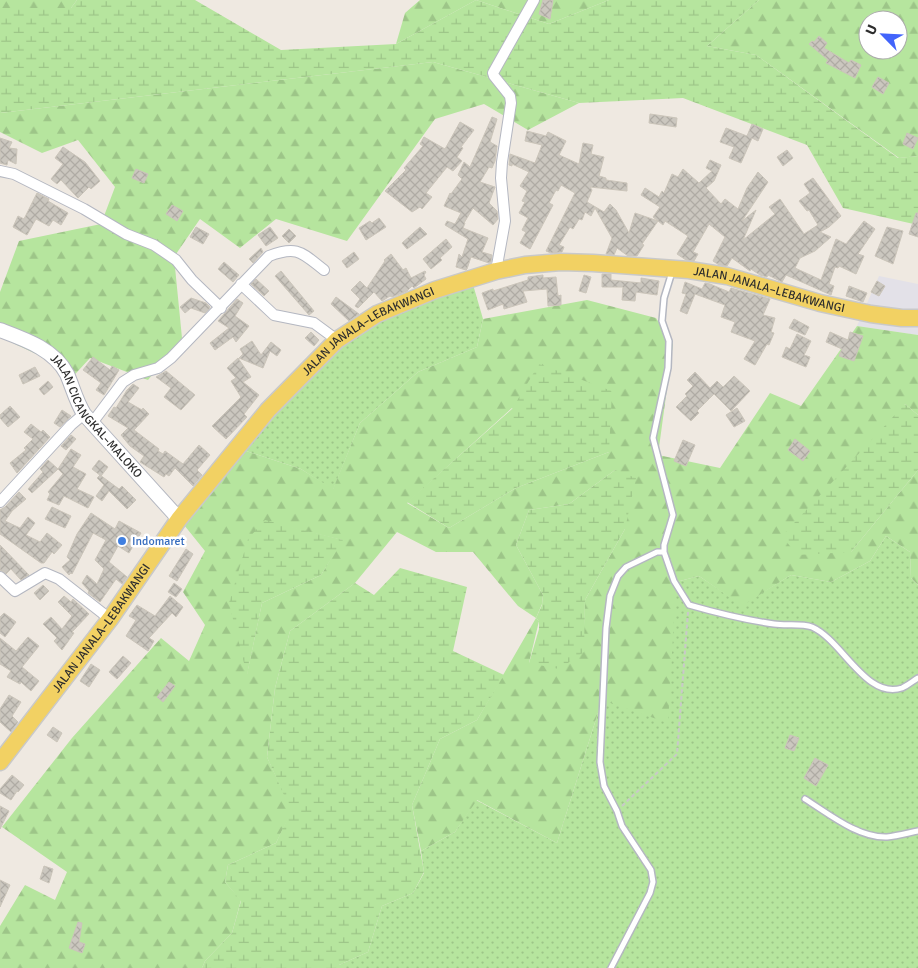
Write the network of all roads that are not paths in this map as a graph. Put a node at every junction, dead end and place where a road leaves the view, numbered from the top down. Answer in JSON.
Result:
{"nodes":[{"id":1,"x":534,"y":0,"type":"edge"},
{"id":2,"x":0,"y":171,"type":"edge"},
{"id":3,"x":673,"y":269,"type":"junction"},
{"id":4,"x":324,"y":270,"type":"dead end"},
{"id":5,"x":496,"y":271,"type":"junction"},
{"id":6,"x":241,"y":284,"type":"junction"},
{"id":7,"x":220,"y":308,"type":"junction"},
{"id":8,"x":918,"y":318,"type":"edge"},
{"id":9,"x":0,"y":330,"type":"edge"},
{"id":10,"x":337,"y":340,"type":"junction"},
{"id":11,"x":88,"y":418,"type":"junction"},
{"id":12,"x":0,"y":502,"type":"edge"},
{"id":13,"x":179,"y":519,"type":"junction"},
{"id":14,"x":664,"y":552,"type":"junction"},
{"id":15,"x":0,"y":577,"type":"edge"},
{"id":16,"x":110,"y":619,"type":"junction"},
{"id":17,"x":918,"y":678,"type":"edge"},
{"id":18,"x":0,"y":762,"type":"edge"},
{"id":19,"x":805,"y":799,"type":"dead end"},
{"id":20,"x":918,"y":831,"type":"edge"},
{"id":21,"x":611,"y":968,"type":"edge"}],
"edges":[{"from":1,"to":5,"type":"street"},
{"from":2,"to":7,"type":"street"},
{"from":3,"to":5,"type":"main road","name":"JALAN JANALA–LEBAKWANGI"},
{"from":3,"to":8,"type":"main road","name":"JALAN JANALA–LEBAKWANGI"},
{"from":3,"to":14,"type":"lane"},
{"from":4,"to":6,"type":"street"},
{"from":5,"to":10,"type":"main road","name":"JALAN JANALA–LEBAKWANGI"},
{"from":6,"to":7,"type":"street"},
{"from":6,"to":10,"type":"street"},
{"from":7,"to":11,"type":"street"},
{"from":9,"to":11,"type":"street","name":"JALAN CICANGKAL–MALOKO"},
{"from":10,"to":13,"type":"main road","name":"JALAN JANALA–LEBAKWANGI"},
{"from":11,"to":12,"type":"street"},
{"from":11,"to":13,"type":"street","name":"JALAN CICANGKAL–MALOKO"},
{"from":13,"to":16,"type":"main road","name":"JALAN JANALA–LEBAKWANGI"},
{"from":14,"to":17,"type":"lane"},
{"from":14,"to":21,"type":"lane"},
{"from":15,"to":16,"type":"street"},
{"from":16,"to":18,"type":"main road","name":"JALAN JANALA–LEBAKWANGI"},
{"from":19,"to":20,"type":"lane"}]}
